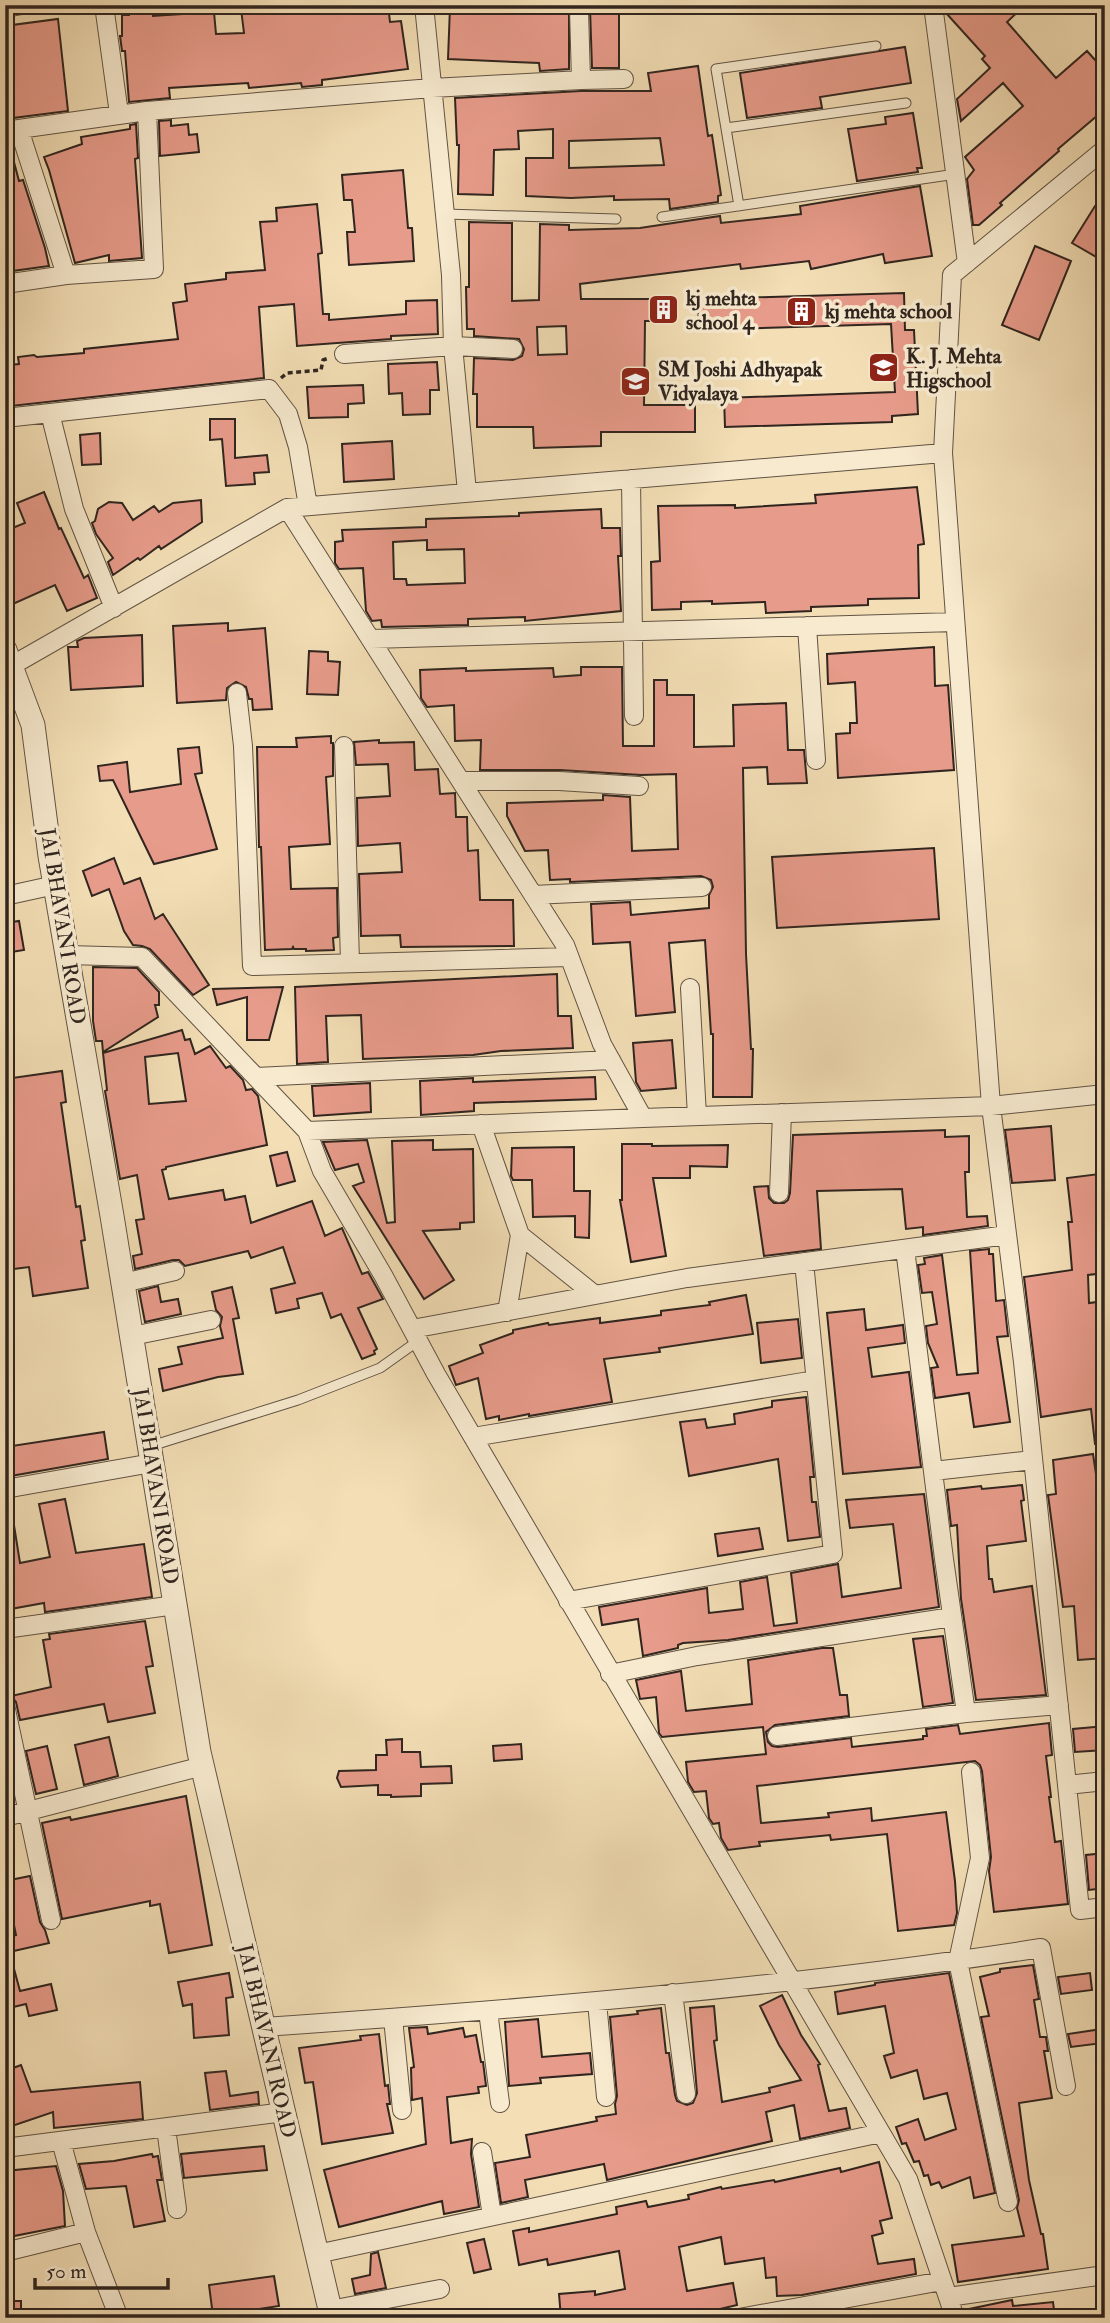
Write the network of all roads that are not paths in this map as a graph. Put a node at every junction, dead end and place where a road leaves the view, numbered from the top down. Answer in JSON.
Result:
{"nodes":[{"id":1,"x":22,"y":5,"type":"edge"},
{"id":2,"x":104,"y":5,"type":"edge"},
{"id":3,"x":424,"y":5,"type":"edge"},
{"id":4,"x":933,"y":5,"type":"edge"},
{"id":5,"x":5,"y":8,"type":"edge"},
{"id":6,"x":579,"y":10,"type":"dead end"},
{"id":7,"x":876,"y":46,"type":"dead end"},
{"id":8,"x":624,"y":79,"type":"dead end"},
{"id":9,"x":581,"y":80,"type":"junction"},
{"id":10,"x":432,"y":88,"type":"junction"},
{"id":11,"x":906,"y":103,"type":"dead end"},
{"id":12,"x":147,"y":111,"type":"junction"},
{"id":13,"x":119,"y":114,"type":"junction"},
{"id":14,"x":726,"y":128,"type":"junction"},
{"id":15,"x":12,"y":130,"type":"edge"},
{"id":16,"x":1105,"y":149,"type":"edge"},
{"id":17,"x":956,"y":174,"type":"junction"},
{"id":18,"x":739,"y":206,"type":"junction"},
{"id":19,"x":445,"y":214,"type":"junction"},
{"id":20,"x":662,"y":217,"type":"dead end"},
{"id":21,"x":615,"y":219,"type":"dead end"},
{"id":22,"x":967,"y":263,"type":"junction"},
{"id":23,"x":66,"y":275,"type":"junction"},
{"id":24,"x":5,"y":284,"type":"edge"},
{"id":25,"x":453,"y":346,"type":"junction"},
{"id":26,"x":513,"y":349,"type":"dead end"},
{"id":27,"x":344,"y":354,"type":"road end"},
{"id":28,"x":50,"y":413,"type":"junction"},
{"id":29,"x":5,"y":418,"type":"edge"},
{"id":30,"x":943,"y":453,"type":"junction"},
{"id":31,"x":631,"y":479,"type":"junction"},
{"id":32,"x":467,"y":492,"type":"junction"},
{"id":33,"x":308,"y":506,"type":"junction"},
{"id":34,"x":287,"y":508,"type":"junction"},
{"id":35,"x":114,"y":608,"type":"junction"},
{"id":36,"x":955,"y":622,"type":"junction"},
{"id":37,"x":807,"y":626,"type":"junction"},
{"id":38,"x":633,"y":631,"type":"junction"},
{"id":39,"x":371,"y":639,"type":"junction"},
{"id":40,"x":8,"y":658,"type":"edge"},
{"id":41,"x":237,"y":693,"type":"dead end"},
{"id":42,"x":634,"y":716,"type":"dead end"},
{"id":43,"x":344,"y":746,"type":"dead end"},
{"id":44,"x":816,"y":760,"type":"dead end"},
{"id":45,"x":461,"y":780,"type":"junction"},
{"id":46,"x":639,"y":786,"type":"dead end"},
{"id":47,"x":55,"y":885,"type":"junction"},
{"id":48,"x":702,"y":887,"type":"dead end"},
{"id":49,"x":533,"y":895,"type":"junction"},
{"id":50,"x":5,"y":896,"type":"edge"},
{"id":51,"x":67,"y":955,"type":"junction"},
{"id":52,"x":569,"y":957,"type":"junction"},
{"id":53,"x":350,"y":963,"type":"junction"},
{"id":54,"x":690,"y":988,"type":"dead end"},
{"id":55,"x":611,"y":1060,"type":"junction"},
{"id":56,"x":256,"y":1077,"type":"junction"},
{"id":57,"x":1105,"y":1094,"type":"edge"},
{"id":58,"x":991,"y":1106,"type":"junction"},
{"id":59,"x":782,"y":1113,"type":"junction"},
{"id":60,"x":696,"y":1116,"type":"junction"},
{"id":61,"x":643,"y":1118,"type":"junction"},
{"id":62,"x":481,"y":1124,"type":"junction"},
{"id":63,"x":307,"y":1131,"type":"junction"},
{"id":64,"x":779,"y":1194,"type":"dead end"},
{"id":65,"x":520,"y":1234,"type":"junction"},
{"id":66,"x":1007,"y":1236,"type":"junction"},
{"id":67,"x":905,"y":1249,"type":"junction"},
{"id":68,"x":803,"y":1262,"type":"junction"},
{"id":69,"x":175,"y":1271,"type":"dead end"},
{"id":70,"x":123,"y":1283,"type":"junction"},
{"id":71,"x":595,"y":1295,"type":"junction"},
{"id":72,"x":507,"y":1312,"type":"junction"},
{"id":73,"x":211,"y":1320,"type":"dead end"},
{"id":74,"x":415,"y":1335,"type":"junction"},
{"id":75,"x":132,"y":1336,"type":"junction"},
{"id":76,"x":815,"y":1380,"type":"junction"},
{"id":77,"x":473,"y":1437,"type":"junction"},
{"id":78,"x":151,"y":1454,"type":"junction"},
{"id":79,"x":1033,"y":1460,"type":"junction"},
{"id":80,"x":933,"y":1471,"type":"junction"},
{"id":81,"x":5,"y":1489,"type":"edge"},
{"id":82,"x":568,"y":1601,"type":"junction"},
{"id":83,"x":175,"y":1605,"type":"junction"},
{"id":84,"x":952,"y":1617,"type":"junction"},
{"id":85,"x":5,"y":1629,"type":"edge"},
{"id":86,"x":610,"y":1674,"type":"junction"},
{"id":87,"x":1059,"y":1704,"type":"junction"},
{"id":88,"x":5,"y":1705,"type":"edge"},
{"id":89,"x":965,"y":1713,"type":"junction"},
{"id":90,"x":777,"y":1735,"type":"dead end"},
{"id":91,"x":203,"y":1766,"type":"junction"},
{"id":92,"x":971,"y":1772,"type":"dead end"},
{"id":93,"x":1105,"y":1781,"type":"edge"},
{"id":94,"x":1067,"y":1786,"type":"junction"},
{"id":95,"x":28,"y":1811,"type":"junction"},
{"id":96,"x":5,"y":1817,"type":"edge"},
{"id":97,"x":1105,"y":1907,"type":"edge"},
{"id":98,"x":51,"y":1920,"type":"dead end"},
{"id":99,"x":958,"y":1961,"type":"junction"},
{"id":100,"x":793,"y":1981,"type":"junction"},
{"id":101,"x":673,"y":1993,"type":"junction"},
{"id":102,"x":597,"y":2002,"type":"junction"},
{"id":103,"x":488,"y":2011,"type":"junction"},
{"id":104,"x":393,"y":2018,"type":"junction"},
{"id":105,"x":264,"y":2027,"type":"junction"},
{"id":106,"x":1066,"y":2086,"type":"dead end"},
{"id":107,"x":686,"y":2094,"type":"dead end"},
{"id":108,"x":606,"y":2096,"type":"dead end"},
{"id":109,"x":500,"y":2103,"type":"dead end"},
{"id":110,"x":402,"y":2110,"type":"dead end"},
{"id":111,"x":284,"y":2112,"type":"junction"},
{"id":112,"x":166,"y":2127,"type":"junction"},
{"id":113,"x":881,"y":2133,"type":"junction"},
{"id":114,"x":61,"y":2141,"type":"junction"},
{"id":115,"x":5,"y":2148,"type":"edge"},
{"id":116,"x":482,"y":2152,"type":"dead end"},
{"id":117,"x":1008,"y":2202,"type":"dead end"},
{"id":118,"x":177,"y":2209,"type":"dead end"},
{"id":119,"x":492,"y":2216,"type":"junction"},
{"id":120,"x":86,"y":2232,"type":"junction"},
{"id":121,"x":5,"y":2252,"type":"edge"},
{"id":122,"x":317,"y":2254,"type":"junction"},
{"id":123,"x":1105,"y":2274,"type":"edge"},
{"id":124,"x":440,"y":2288,"type":"dead end"},
{"id":125,"x":945,"y":2289,"type":"junction"},
{"id":126,"x":331,"y":2314,"type":"edge"},
{"id":127,"x":118,"y":2318,"type":"edge"},
{"id":128,"x":739,"y":2318,"type":"edge"},
{"id":129,"x":955,"y":2318,"type":"edge"}],
"edges":[{"from":1,"to":5,"type":"street"},
{"from":2,"to":13,"type":"street"},
{"from":3,"to":10,"type":"street"},
{"from":4,"to":17,"type":"street"},
{"from":6,"to":9,"type":"street"},
{"from":7,"to":14,"type":"lane"},
{"from":8,"to":9,"type":"street"},
{"from":9,"to":10,"type":"street"},
{"from":10,"to":12,"type":"street"},
{"from":10,"to":19,"type":"street"},
{"from":11,"to":14,"type":"lane"},
{"from":12,"to":13,"type":"street"},
{"from":12,"to":23,"type":"street"},
{"from":13,"to":15,"type":"street"},
{"from":14,"to":18,"type":"lane"},
{"from":15,"to":23,"type":"street"},
{"from":16,"to":22,"type":"street"},
{"from":17,"to":18,"type":"lane"},
{"from":17,"to":22,"type":"street"},
{"from":18,"to":20,"type":"lane"},
{"from":19,"to":21,"type":"lane"},
{"from":19,"to":25,"type":"street"},
{"from":22,"to":30,"type":"street"},
{"from":23,"to":24,"type":"street"},
{"from":25,"to":26,"type":"street"},
{"from":25,"to":27,"type":"street"},
{"from":25,"to":32,"type":"street"},
{"from":28,"to":29,"type":"street"},
{"from":28,"to":33,"type":"street"},
{"from":28,"to":35,"type":"street"},
{"from":30,"to":31,"type":"street"},
{"from":30,"to":36,"type":"street"},
{"from":31,"to":32,"type":"street"},
{"from":31,"to":38,"type":"street"},
{"from":32,"to":33,"type":"street"},
{"from":33,"to":34,"type":"street"},
{"from":34,"to":35,"type":"street"},
{"from":34,"to":39,"type":"street"},
{"from":35,"to":40,"type":"street"},
{"from":36,"to":37,"type":"street"},
{"from":36,"to":58,"type":"street"},
{"from":37,"to":38,"type":"street"},
{"from":37,"to":44,"type":"street"},
{"from":38,"to":39,"type":"street"},
{"from":38,"to":42,"type":"street"},
{"from":39,"to":45,"type":"street"},
{"from":40,"to":47,"type":"street","name":"JAI BHAVANI ROAD"},
{"from":41,"to":53,"type":"street"},
{"from":43,"to":53,"type":"street"},
{"from":45,"to":46,"type":"street"},
{"from":45,"to":49,"type":"street"},
{"from":47,"to":50,"type":"street"},
{"from":47,"to":51,"type":"street","name":"JAI BHAVANI ROAD"},
{"from":48,"to":49,"type":"street"},
{"from":49,"to":52,"type":"street"},
{"from":51,"to":56,"type":"street"},
{"from":51,"to":70,"type":"street","name":"JAI BHAVANI ROAD"},
{"from":52,"to":53,"type":"street"},
{"from":52,"to":55,"type":"street"},
{"from":54,"to":60,"type":"street"},
{"from":55,"to":56,"type":"street"},
{"from":55,"to":61,"type":"street"},
{"from":56,"to":63,"type":"street"},
{"from":57,"to":58,"type":"street"},
{"from":58,"to":59,"type":"street"},
{"from":58,"to":66,"type":"street"},
{"from":59,"to":60,"type":"street"},
{"from":59,"to":64,"type":"street"},
{"from":60,"to":61,"type":"street"},
{"from":61,"to":62,"type":"street"},
{"from":62,"to":63,"type":"street"},
{"from":62,"to":65,"type":"street"},
{"from":63,"to":74,"type":"street"},
{"from":65,"to":71,"type":"street"},
{"from":65,"to":72,"type":"street"},
{"from":66,"to":67,"type":"street"},
{"from":66,"to":79,"type":"street"},
{"from":67,"to":68,"type":"street"},
{"from":67,"to":80,"type":"street"},
{"from":68,"to":71,"type":"street"},
{"from":68,"to":76,"type":"street"},
{"from":69,"to":70,"type":"street"},
{"from":70,"to":75,"type":"street","name":"JAI BHAVANI ROAD"},
{"from":71,"to":72,"type":"street"},
{"from":72,"to":74,"type":"street"},
{"from":73,"to":75,"type":"street"},
{"from":74,"to":77,"type":"street"},
{"from":74,"to":78,"type":"lane"},
{"from":75,"to":78,"type":"street","name":"JAI BHAVANI ROAD"},
{"from":76,"to":77,"type":"street"},
{"from":76,"to":82,"type":"street"},
{"from":77,"to":82,"type":"street"},
{"from":78,"to":81,"type":"street"},
{"from":78,"to":83,"type":"street","name":"JAI BHAVANI ROAD"},
{"from":79,"to":80,"type":"street"},
{"from":79,"to":87,"type":"street"},
{"from":80,"to":84,"type":"street"},
{"from":82,"to":86,"type":"street"},
{"from":83,"to":85,"type":"street"},
{"from":83,"to":91,"type":"street","name":"JAI BHAVANI ROAD"},
{"from":84,"to":86,"type":"street"},
{"from":84,"to":89,"type":"street"},
{"from":86,"to":100,"type":"street"},
{"from":87,"to":89,"type":"street"},
{"from":87,"to":94,"type":"street"},
{"from":88,"to":95,"type":"street"},
{"from":89,"to":90,"type":"street"},
{"from":91,"to":95,"type":"street"},
{"from":91,"to":105,"type":"street","name":"JAI BHAVANI ROAD"},
{"from":92,"to":99,"type":"street"},
{"from":93,"to":94,"type":"street"},
{"from":94,"to":97,"type":"street"},
{"from":95,"to":96,"type":"street"},
{"from":95,"to":98,"type":"street"},
{"from":99,"to":100,"type":"street"},
{"from":99,"to":106,"type":"street"},
{"from":99,"to":117,"type":"street"},
{"from":100,"to":101,"type":"street"},
{"from":100,"to":113,"type":"street"},
{"from":101,"to":102,"type":"street"},
{"from":101,"to":107,"type":"street"},
{"from":102,"to":103,"type":"street"},
{"from":102,"to":108,"type":"street"},
{"from":103,"to":104,"type":"street"},
{"from":103,"to":109,"type":"street"},
{"from":104,"to":105,"type":"street"},
{"from":104,"to":110,"type":"street"},
{"from":105,"to":111,"type":"street","name":"JAI BHAVANI ROAD"},
{"from":111,"to":112,"type":"street"},
{"from":111,"to":122,"type":"street","name":"JAI BHAVANI ROAD"},
{"from":112,"to":114,"type":"street"},
{"from":112,"to":118,"type":"street"},
{"from":113,"to":119,"type":"street"},
{"from":113,"to":125,"type":"street"},
{"from":114,"to":115,"type":"street"},
{"from":114,"to":120,"type":"street"},
{"from":116,"to":119,"type":"street"},
{"from":119,"to":122,"type":"street"},
{"from":120,"to":121,"type":"street"},
{"from":120,"to":127,"type":"street"},
{"from":122,"to":126,"type":"street","name":"JAI BHAVANI ROAD"},
{"from":123,"to":125,"type":"street"},
{"from":124,"to":126,"type":"street"},
{"from":125,"to":128,"type":"street"},
{"from":125,"to":129,"type":"street"}]}
